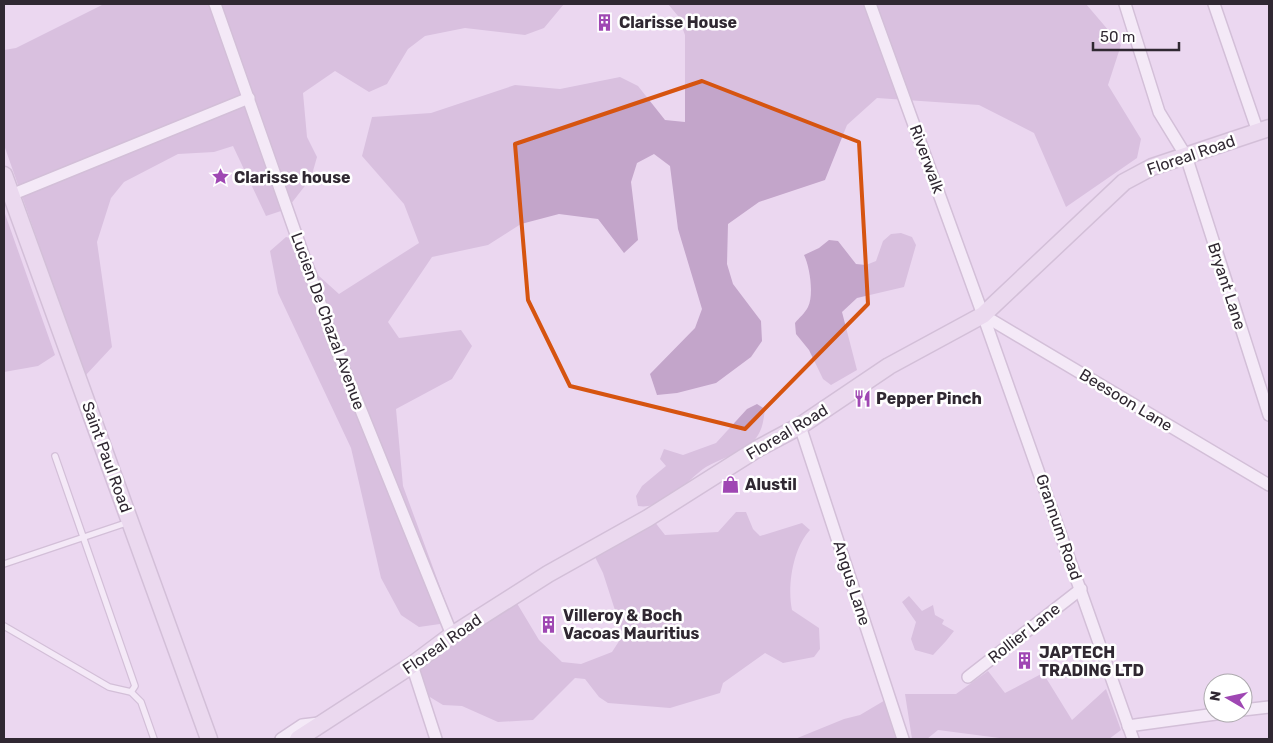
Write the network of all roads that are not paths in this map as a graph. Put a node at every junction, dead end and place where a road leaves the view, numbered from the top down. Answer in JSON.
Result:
{"nodes":[{"id":1,"x":215,"y":4,"type":"edge"},
{"id":2,"x":870,"y":4,"type":"edge"},
{"id":3,"x":1125,"y":4,"type":"edge"},
{"id":4,"x":1214,"y":4,"type":"edge"},
{"id":5,"x":249,"y":98,"type":"junction"},
{"id":6,"x":1264,"y":130,"type":"edge"},
{"id":7,"x":1186,"y":156,"type":"junction"},
{"id":8,"x":4,"y":175,"type":"edge"},
{"id":9,"x":11,"y":195,"type":"junction"},
{"id":10,"x":983,"y":314,"type":"junction"},
{"id":11,"x":1269,"y":415,"type":"edge"},
{"id":12,"x":800,"y":426,"type":"junction"},
{"id":13,"x":55,"y":456,"type":"dead end"},
{"id":14,"x":1269,"y":485,"type":"edge"},
{"id":15,"x":131,"y":521,"type":"junction"},
{"id":16,"x":84,"y":538,"type":"junction"},
{"id":17,"x":4,"y":564,"type":"edge"},
{"id":18,"x":1081,"y":590,"type":"junction"},
{"id":19,"x":4,"y":626,"type":"edge"},
{"id":20,"x":452,"y":635,"type":"junction"},
{"id":21,"x":412,"y":665,"type":"junction"},
{"id":22,"x":968,"y":677,"type":"dead end"},
{"id":23,"x":131,"y":692,"type":"junction"},
{"id":24,"x":196,"y":700,"type":"junction"},
{"id":25,"x":1269,"y":707,"type":"edge"},
{"id":26,"x":1253,"y":709,"type":"edge"},
{"id":27,"x":1203,"y":718,"type":"edge"},
{"id":28,"x":324,"y":722,"type":"junction"},
{"id":29,"x":1130,"y":735,"type":"edge"},
{"id":30,"x":154,"y":739,"type":"edge"},
{"id":31,"x":209,"y":739,"type":"edge"},
{"id":32,"x":215,"y":739,"type":"edge"},
{"id":33,"x":280,"y":739,"type":"edge"},
{"id":34,"x":298,"y":739,"type":"edge"},
{"id":35,"x":436,"y":739,"type":"edge"},
{"id":36,"x":903,"y":739,"type":"edge"}],
"edges":[{"from":1,"to":5,"type":"street","name":"Lucien De Chazal Avenue"},
{"from":2,"to":10,"type":"street","name":"Riverwalk"},
{"from":3,"to":7,"type":"street","name":"Bryant Lane"},
{"from":4,"to":6,"type":"street"},
{"from":5,"to":9,"type":"street"},
{"from":5,"to":20,"type":"street","name":"Lucien De Chazal Avenue"},
{"from":6,"to":7,"type":"main road","name":"Floreal Road"},
{"from":7,"to":10,"type":"main road","name":"Floreal Road"},
{"from":7,"to":11,"type":"street","name":"Bryant Lane"},
{"from":8,"to":9,"type":"main road","name":"Saint Paul Road"},
{"from":9,"to":15,"type":"main road","name":"Saint Paul Road"},
{"from":10,"to":12,"type":"main road","name":"Floreal Road"},
{"from":10,"to":14,"type":"street","name":"Beesoon Lane"},
{"from":10,"to":18,"type":"street","name":"Grannum Road"},
{"from":12,"to":20,"type":"main road","name":"Floreal Road"},
{"from":12,"to":36,"type":"street","name":"Angus Lane"},
{"from":13,"to":16,"type":"lane"},
{"from":15,"to":16,"type":"lane"},
{"from":15,"to":24,"type":"main road","name":"Saint Paul Road"},
{"from":16,"to":17,"type":"lane"},
{"from":16,"to":23,"type":"lane"},
{"from":18,"to":22,"type":"street","name":"Rollier Lane"},
{"from":18,"to":29,"type":"street","name":"Grannum Road"},
{"from":19,"to":23,"type":"lane"},
{"from":20,"to":21,"type":"main road","name":"Floreal Road"},
{"from":21,"to":28,"type":"main road","name":"Floreal Road"},
{"from":21,"to":35,"type":"street"},
{"from":23,"to":30,"type":"lane"},
{"from":24,"to":31,"type":"main road","name":"Saint Paul Road"},
{"from":24,"to":32,"type":"street"},
{"from":25,"to":26,"type":"street"},
{"from":27,"to":29,"type":"street"},
{"from":28,"to":33,"type":"street"},
{"from":28,"to":34,"type":"main road","name":"Floreal Road"}]}
